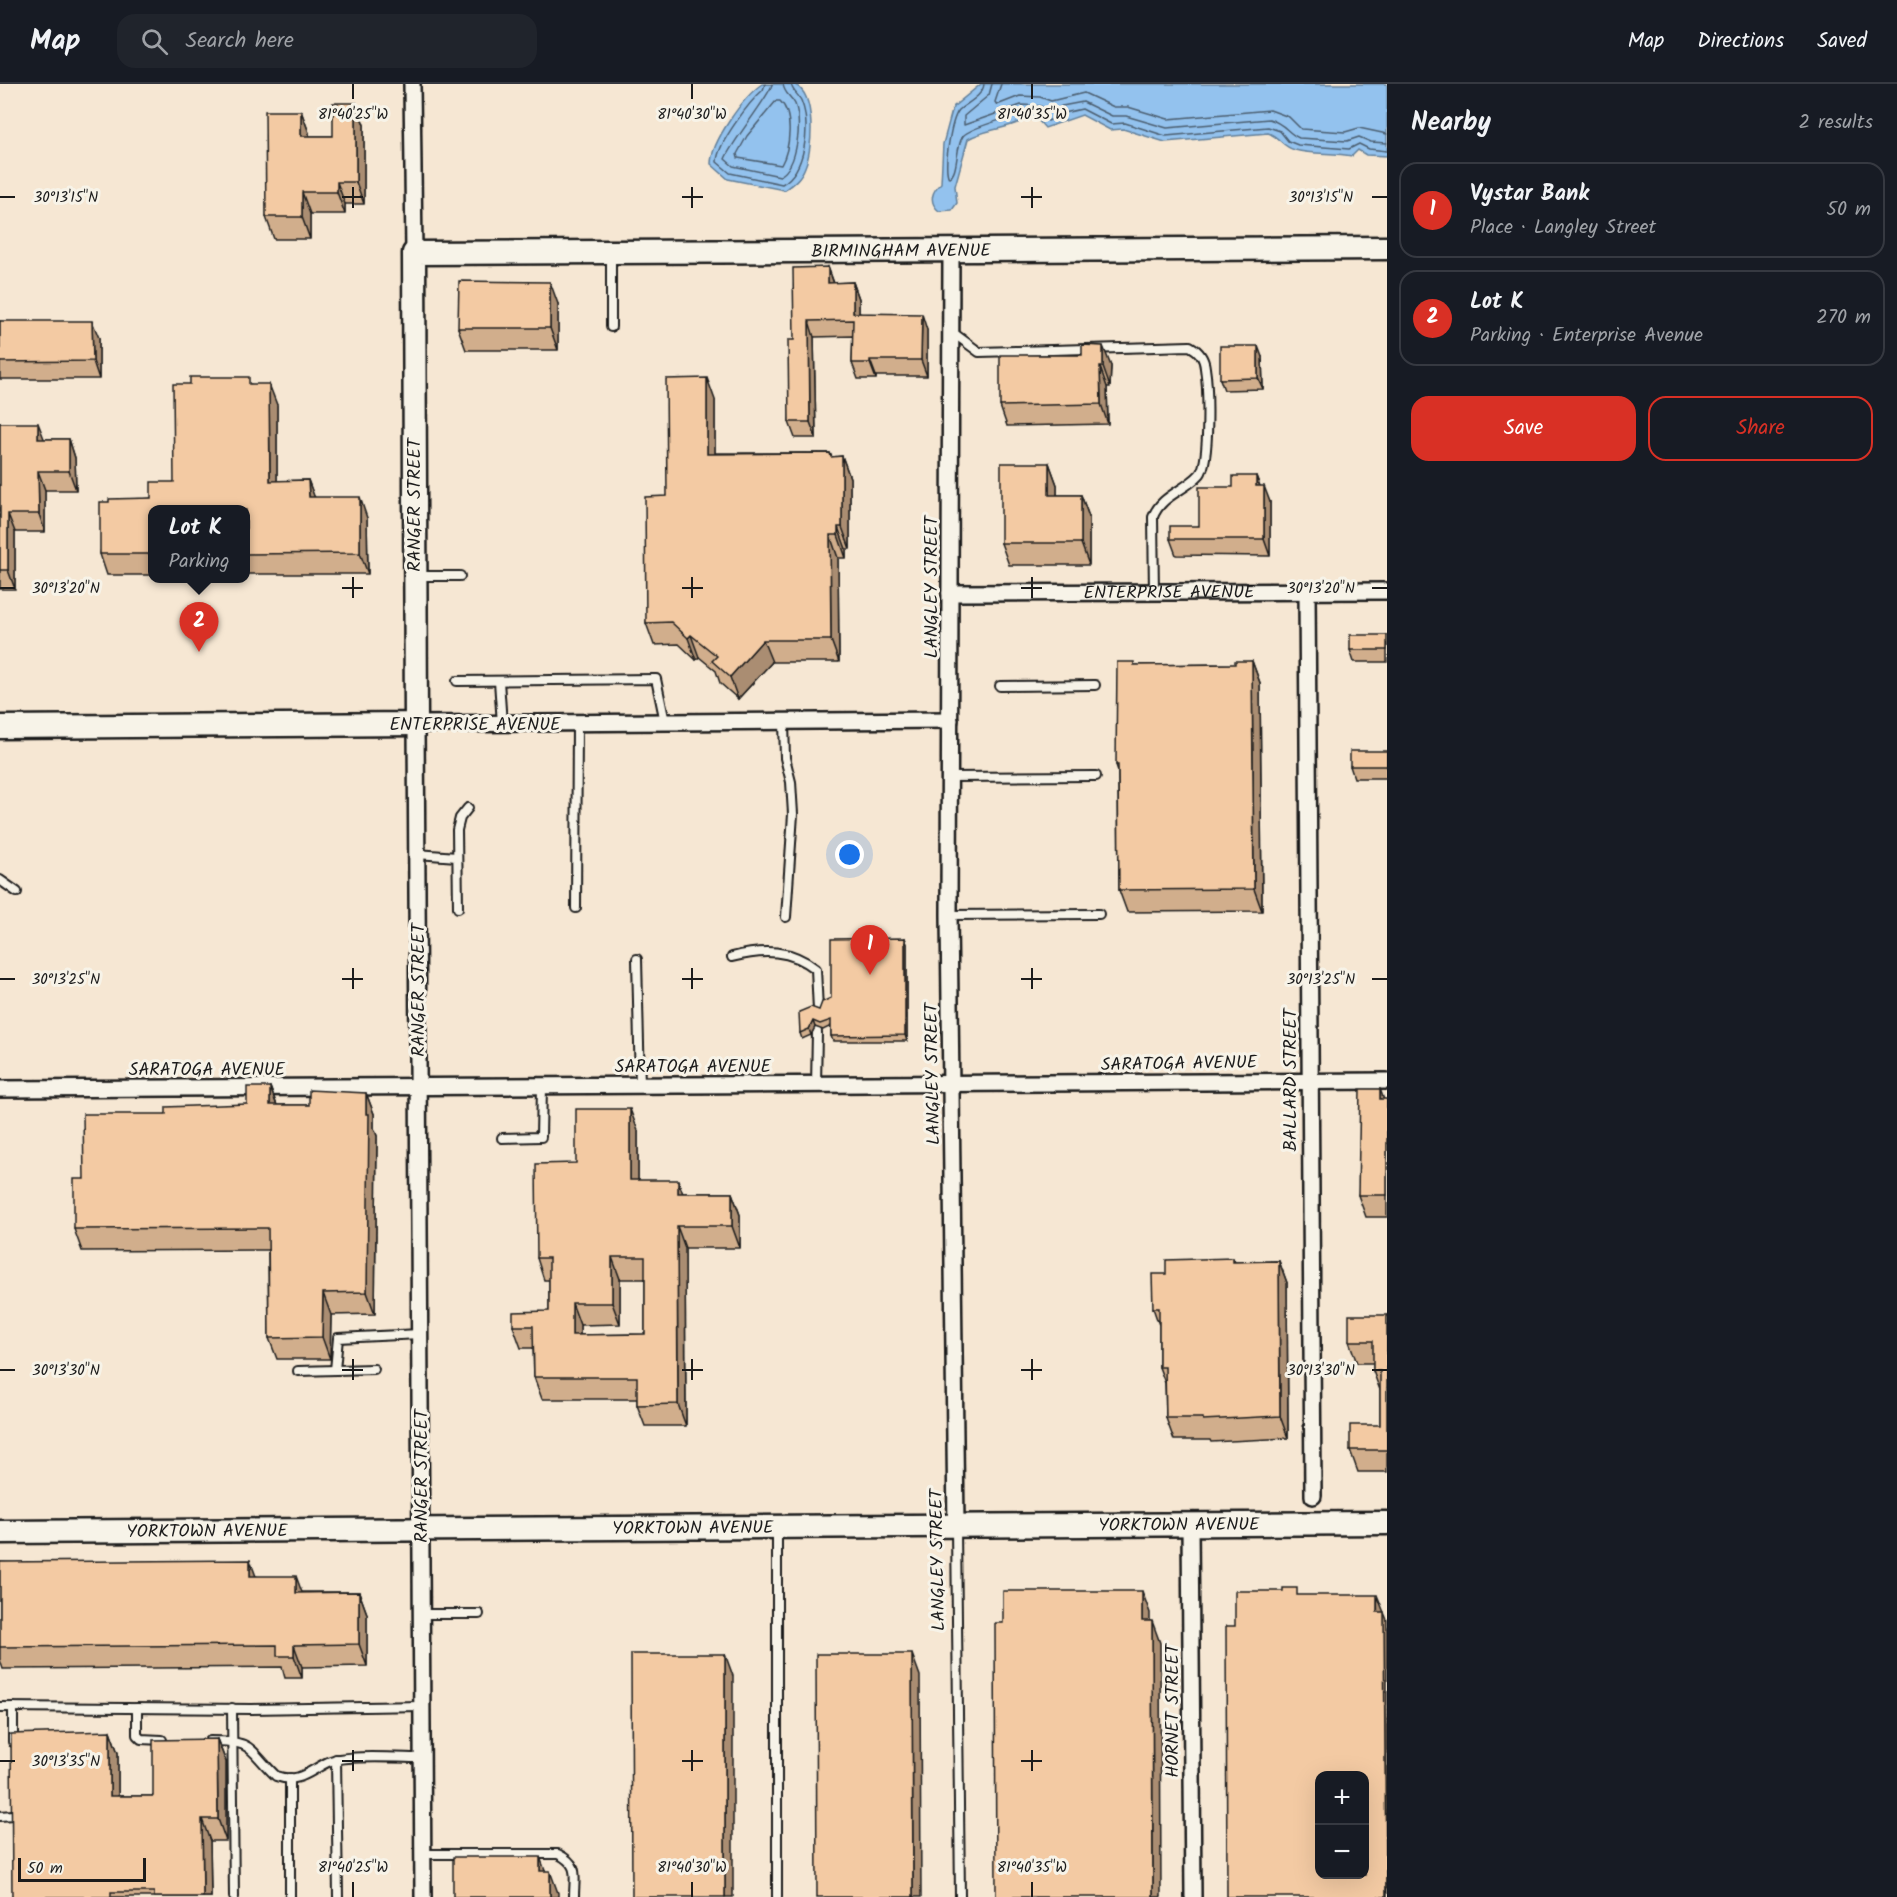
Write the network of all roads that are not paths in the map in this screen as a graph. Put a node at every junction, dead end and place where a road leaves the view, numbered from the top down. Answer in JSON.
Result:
{"nodes":[{"id":1,"x":412,"y":84,"type":"edge"},
{"id":2,"x":1387,"y":248,"type":"edge"},
{"id":3,"x":951,"y":250,"type":"junction"},
{"id":4,"x":414,"y":253,"type":"junction"},
{"id":5,"x":611,"y":253,"type":"junction"},
{"id":6,"x":611,"y":327,"type":"dead end"},
{"id":7,"x":951,"y":331,"type":"junction"},
{"id":8,"x":414,"y":576,"type":"junction"},
{"id":9,"x":460,"y":576,"type":"dead end"},
{"id":10,"x":1306,"y":591,"type":"junction"},
{"id":11,"x":1387,"y":591,"type":"edge"},
{"id":12,"x":1154,"y":592,"type":"junction"},
{"id":13,"x":950,"y":593,"type":"junction"},
{"id":14,"x":457,"y":681,"type":"dead end"},
{"id":15,"x":499,"y":681,"type":"junction"},
{"id":16,"x":1095,"y":685,"type":"dead end"},
{"id":17,"x":1000,"y":686,"type":"dead end"},
{"id":18,"x":950,"y":720,"type":"junction"},
{"id":19,"x":665,"y":722,"type":"junction"},
{"id":20,"x":784,"y":722,"type":"junction"},
{"id":21,"x":577,"y":723,"type":"junction"},
{"id":22,"x":416,"y":724,"type":"junction"},
{"id":23,"x":502,"y":724,"type":"junction"},
{"id":24,"x":0,"y":727,"type":"edge"},
{"id":25,"x":1096,"y":776,"type":"dead end"},
{"id":26,"x":949,"y":777,"type":"junction"},
{"id":27,"x":468,"y":808,"type":"dead end"},
{"id":28,"x":417,"y":854,"type":"junction"},
{"id":29,"x":458,"y":857,"type":"junction"},
{"id":30,"x":0,"y":879,"type":"edge"},
{"id":31,"x":17,"y":892,"type":"dead end"},
{"id":32,"x":458,"y":908,"type":"dead end"},
{"id":33,"x":576,"y":908,"type":"dead end"},
{"id":34,"x":1099,"y":914,"type":"dead end"},
{"id":35,"x":950,"y":915,"type":"junction"},
{"id":36,"x":786,"y":917,"type":"dead end"},
{"id":37,"x":732,"y":957,"type":"dead end"},
{"id":38,"x":637,"y":959,"type":"dead end"},
{"id":39,"x":818,"y":1010,"type":"edge"},
{"id":40,"x":817,"y":1032,"type":"dead end"},
{"id":41,"x":1387,"y":1081,"type":"edge"},
{"id":42,"x":1309,"y":1082,"type":"junction"},
{"id":43,"x":816,"y":1085,"type":"junction"},
{"id":44,"x":952,"y":1085,"type":"junction"},
{"id":45,"x":542,"y":1086,"type":"junction"},
{"id":46,"x":640,"y":1086,"type":"junction"},
{"id":47,"x":419,"y":1087,"type":"junction"},
{"id":48,"x":0,"y":1089,"type":"edge"},
{"id":49,"x":502,"y":1138,"type":"dead end"},
{"id":50,"x":420,"y":1334,"type":"junction"},
{"id":51,"x":336,"y":1370,"type":"junction"},
{"id":52,"x":374,"y":1370,"type":"dead end"},
{"id":53,"x":298,"y":1371,"type":"dead end"},
{"id":54,"x":1313,"y":1496,"type":"dead end"},
{"id":55,"x":1387,"y":1523,"type":"edge"},
{"id":56,"x":1190,"y":1525,"type":"junction"},
{"id":57,"x":777,"y":1527,"type":"junction"},
{"id":58,"x":956,"y":1527,"type":"junction"},
{"id":59,"x":421,"y":1530,"type":"junction"},
{"id":60,"x":0,"y":1532,"type":"edge"},
{"id":61,"x":422,"y":1614,"type":"junction"},
{"id":62,"x":479,"y":1614,"type":"dead end"},
{"id":63,"x":422,"y":1706,"type":"junction"},
{"id":64,"x":0,"y":1707,"type":"edge"},
{"id":65,"x":13,"y":1707,"type":"junction"},
{"id":66,"x":137,"y":1708,"type":"junction"},
{"id":67,"x":232,"y":1708,"type":"junction"},
{"id":68,"x":169,"y":1740,"type":"edge"},
{"id":69,"x":201,"y":1741,"type":"edge"},
{"id":70,"x":232,"y":1741,"type":"junction"},
{"id":71,"x":13,"y":1755,"type":"edge"},
{"id":72,"x":422,"y":1758,"type":"junction"},
{"id":73,"x":336,"y":1759,"type":"junction"},
{"id":74,"x":290,"y":1778,"type":"junction"},
{"id":75,"x":13,"y":1803,"type":"edge"},
{"id":76,"x":13,"y":1815,"type":"junction"},
{"id":77,"x":0,"y":1816,"type":"edge"},
{"id":78,"x":13,"y":1827,"type":"edge"},
{"id":79,"x":423,"y":1854,"type":"junction"},
{"id":80,"x":234,"y":1897,"type":"edge"},
{"id":81,"x":291,"y":1897,"type":"edge"},
{"id":82,"x":338,"y":1897,"type":"edge"},
{"id":83,"x":423,"y":1897,"type":"edge"},
{"id":84,"x":574,"y":1897,"type":"edge"},
{"id":85,"x":777,"y":1897,"type":"edge"},
{"id":86,"x":960,"y":1897,"type":"edge"},
{"id":87,"x":1193,"y":1897,"type":"edge"}],
"edges":[{"from":1,"to":4,"type":"street","name":"RANGER STREET"},
{"from":2,"to":3,"type":"main road","name":"BIRMINGHAM AVENUE"},
{"from":3,"to":5,"type":"main road","name":"BIRMINGHAM AVENUE"},
{"from":3,"to":7,"type":"street","name":"LANGLEY STREET"},
{"from":4,"to":5,"type":"main road","name":"BIRMINGHAM AVENUE"},
{"from":4,"to":8,"type":"main road","name":"RANGER STREET"},
{"from":5,"to":6,"type":"lane"},
{"from":7,"to":12,"type":"lane"},
{"from":7,"to":13,"type":"street","name":"LANGLEY STREET"},
{"from":8,"to":9,"type":"lane"},
{"from":8,"to":22,"type":"main road","name":"RANGER STREET"},
{"from":10,"to":11,"type":"street","name":"ENTERPRISE AVENUE"},
{"from":10,"to":12,"type":"street","name":"ENTERPRISE AVENUE"},
{"from":10,"to":42,"type":"street","name":"BALLARD STREET"},
{"from":12,"to":13,"type":"street","name":"ENTERPRISE AVENUE"},
{"from":13,"to":18,"type":"street","name":"LANGLEY STREET"},
{"from":14,"to":15,"type":"lane"},
{"from":15,"to":19,"type":"lane"},
{"from":15,"to":23,"type":"lane"},
{"from":16,"to":17,"type":"lane"},
{"from":18,"to":20,"type":"street","name":"ENTERPRISE AVENUE"},
{"from":18,"to":26,"type":"street","name":"LANGLEY STREET"},
{"from":19,"to":20,"type":"street","name":"ENTERPRISE AVENUE"},
{"from":19,"to":21,"type":"street","name":"ENTERPRISE AVENUE"},
{"from":20,"to":36,"type":"lane"},
{"from":21,"to":23,"type":"street","name":"ENTERPRISE AVENUE"},
{"from":21,"to":33,"type":"lane"},
{"from":22,"to":23,"type":"street","name":"ENTERPRISE AVENUE"},
{"from":22,"to":24,"type":"main road","name":"ENTERPRISE AVENUE"},
{"from":22,"to":28,"type":"street","name":"RANGER STREET"},
{"from":25,"to":26,"type":"lane"},
{"from":26,"to":35,"type":"street","name":"LANGLEY STREET"},
{"from":27,"to":29,"type":"lane"},
{"from":28,"to":29,"type":"lane"},
{"from":28,"to":47,"type":"street","name":"RANGER STREET"},
{"from":29,"to":32,"type":"lane"},
{"from":30,"to":31,"type":"lane"},
{"from":34,"to":35,"type":"lane"},
{"from":35,"to":44,"type":"street","name":"LANGLEY STREET"},
{"from":37,"to":39,"type":"lane"},
{"from":38,"to":46,"type":"lane"},
{"from":40,"to":43,"type":"lane"},
{"from":41,"to":42,"type":"street","name":"SARATOGA AVENUE"},
{"from":42,"to":44,"type":"street","name":"SARATOGA AVENUE"},
{"from":42,"to":54,"type":"street","name":"BALLARD STREET"},
{"from":43,"to":44,"type":"street","name":"SARATOGA AVENUE"},
{"from":43,"to":46,"type":"street","name":"SARATOGA AVENUE"},
{"from":44,"to":58,"type":"street","name":"LANGLEY STREET"},
{"from":45,"to":46,"type":"street","name":"SARATOGA AVENUE"},
{"from":45,"to":47,"type":"street","name":"SARATOGA AVENUE"},
{"from":45,"to":49,"type":"lane"},
{"from":47,"to":48,"type":"street","name":"SARATOGA AVENUE"},
{"from":47,"to":50,"type":"street","name":"RANGER STREET"},
{"from":50,"to":51,"type":"lane"},
{"from":50,"to":59,"type":"street","name":"RANGER STREET"},
{"from":51,"to":52,"type":"lane"},
{"from":51,"to":53,"type":"lane"},
{"from":55,"to":56,"type":"main road","name":"YORKTOWN AVENUE"},
{"from":56,"to":58,"type":"main road","name":"YORKTOWN AVENUE"},
{"from":56,"to":87,"type":"street","name":"HORNET STREET"},
{"from":57,"to":58,"type":"main road","name":"YORKTOWN AVENUE"},
{"from":57,"to":59,"type":"main road","name":"YORKTOWN AVENUE"},
{"from":57,"to":85,"type":"lane"},
{"from":58,"to":86,"type":"lane","name":"LANGLEY STREET"},
{"from":59,"to":60,"type":"main road","name":"YORKTOWN AVENUE"},
{"from":59,"to":61,"type":"street","name":"RANGER STREET"},
{"from":61,"to":62,"type":"lane"},
{"from":61,"to":63,"type":"street","name":"RANGER STREET"},
{"from":63,"to":67,"type":"lane"},
{"from":63,"to":72,"type":"street","name":"RANGER STREET"},
{"from":64,"to":65,"type":"lane"},
{"from":65,"to":66,"type":"lane"},
{"from":65,"to":71,"type":"lane"},
{"from":66,"to":67,"type":"lane"},
{"from":66,"to":68,"type":"lane"},
{"from":67,"to":70,"type":"lane"},
{"from":69,"to":70,"type":"lane"},
{"from":70,"to":74,"type":"lane"},
{"from":70,"to":80,"type":"lane"},
{"from":72,"to":73,"type":"lane"},
{"from":72,"to":79,"type":"street","name":"RANGER STREET"},
{"from":73,"to":74,"type":"lane"},
{"from":73,"to":82,"type":"lane"},
{"from":74,"to":81,"type":"lane"},
{"from":75,"to":76,"type":"lane"},
{"from":76,"to":77,"type":"lane"},
{"from":76,"to":78,"type":"lane"},
{"from":79,"to":83,"type":"street","name":"RANGER STREET"},
{"from":79,"to":84,"type":"lane"}]}
